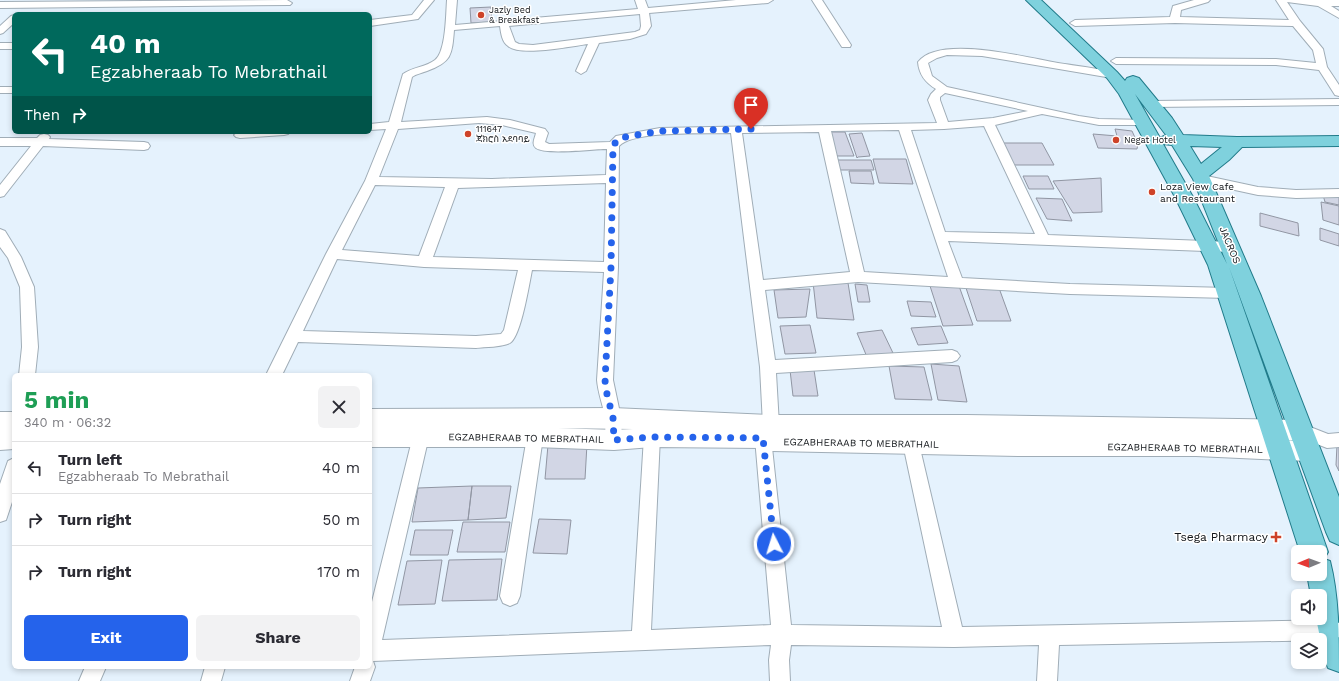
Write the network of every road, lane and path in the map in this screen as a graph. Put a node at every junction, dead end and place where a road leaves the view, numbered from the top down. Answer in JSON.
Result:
{"nodes":[{"id":1,"x":429,"y":0,"type":"edge"},
{"id":2,"x":452,"y":0,"type":"edge"},
{"id":3,"x":640,"y":0,"type":"edge"},
{"id":4,"x":768,"y":0,"type":"edge"},
{"id":5,"x":817,"y":0,"type":"edge"},
{"id":6,"x":1033,"y":0,"type":"edge"},
{"id":7,"x":1051,"y":0,"type":"edge"},
{"id":8,"x":1205,"y":0,"type":"edge"},
{"id":9,"x":1281,"y":0,"type":"edge"},
{"id":10,"x":1290,"y":0,"type":"edge"},
{"id":11,"x":289,"y":1,"type":"edge"},
{"id":12,"x":739,"y":1,"type":"edge"},
{"id":13,"x":161,"y":2,"type":"edge"},
{"id":14,"x":45,"y":3,"type":"edge"},
{"id":15,"x":1339,"y":3,"type":"edge"},
{"id":16,"x":1320,"y":4,"type":"junction"},
{"id":17,"x":0,"y":5,"type":"edge"},
{"id":18,"x":27,"y":6,"type":"junction"},
{"id":19,"x":20,"y":12,"type":"edge"},
{"id":20,"x":152,"y":12,"type":"edge"},
{"id":21,"x":280,"y":12,"type":"edge"},
{"id":22,"x":645,"y":12,"type":"junction"},
{"id":23,"x":1339,"y":15,"type":"edge"},
{"id":24,"x":12,"y":20,"type":"edge"},
{"id":25,"x":1175,"y":20,"type":"junction"},
{"id":26,"x":372,"y":23,"type":"edge"},
{"id":27,"x":504,"y":23,"type":"junction"},
{"id":28,"x":1075,"y":23,"type":"junction"},
{"id":29,"x":1296,"y":23,"type":"junction"},
{"id":30,"x":449,"y":28,"type":"junction"},
{"id":31,"x":0,"y":31,"type":"edge"},
{"id":32,"x":595,"y":41,"type":"junction"},
{"id":33,"x":846,"y":45,"type":"dead end"},
{"id":34,"x":0,"y":46,"type":"edge"},
{"id":35,"x":12,"y":46,"type":"edge"},
{"id":36,"x":1322,"y":67,"type":"junction"},
{"id":37,"x":1114,"y":68,"type":"junction"},
{"id":38,"x":581,"y":70,"type":"dead end"},
{"id":39,"x":943,"y":89,"type":"junction"},
{"id":40,"x":1339,"y":93,"type":"edge"},
{"id":41,"x":1339,"y":102,"type":"edge"},
{"id":42,"x":1041,"y":111,"type":"junction"},
{"id":43,"x":1147,"y":113,"type":"junction"},
{"id":44,"x":988,"y":123,"type":"junction"},
{"id":45,"x":394,"y":125,"type":"junction"},
{"id":46,"x":944,"y":126,"type":"junction"},
{"id":47,"x":372,"y":127,"type":"edge"},
{"id":48,"x":904,"y":127,"type":"junction"},
{"id":49,"x":824,"y":128,"type":"junction"},
{"id":50,"x":736,"y":129,"type":"junction"},
{"id":51,"x":46,"y":134,"type":"edge"},
{"id":52,"x":255,"y":134,"type":"edge"},
{"id":53,"x":240,"y":135,"type":"dead end"},
{"id":54,"x":1152,"y":140,"type":"junction"},
{"id":55,"x":1178,"y":140,"type":"junction"},
{"id":56,"x":1339,"y":141,"type":"edge"},
{"id":57,"x":0,"y":142,"type":"edge"},
{"id":58,"x":40,"y":142,"type":"junction"},
{"id":59,"x":1238,"y":142,"type":"junction"},
{"id":60,"x":613,"y":145,"type":"junction"},
{"id":61,"x":144,"y":146,"type":"dead end"},
{"id":62,"x":1201,"y":176,"type":"junction"},
{"id":63,"x":612,"y":179,"type":"junction"},
{"id":64,"x":371,"y":181,"type":"junction"},
{"id":65,"x":453,"y":184,"type":"junction"},
{"id":66,"x":0,"y":193,"type":"edge"},
{"id":67,"x":1339,"y":193,"type":"edge"},
{"id":68,"x":940,"y":236,"type":"junction"},
{"id":69,"x":0,"y":237,"type":"edge"},
{"id":70,"x":1044,"y":239,"type":"junction"},
{"id":71,"x":1209,"y":245,"type":"junction"},
{"id":72,"x":1231,"y":247,"type":"junction"},
{"id":73,"x":332,"y":254,"type":"junction"},
{"id":74,"x":424,"y":262,"type":"junction"},
{"id":75,"x":526,"y":266,"type":"junction"},
{"id":76,"x":611,"y":267,"type":"junction"},
{"id":77,"x":858,"y":277,"type":"junction"},
{"id":78,"x":958,"y":282,"type":"junction"},
{"id":79,"x":757,"y":286,"type":"junction"},
{"id":80,"x":1228,"y":293,"type":"junction"},
{"id":81,"x":293,"y":336,"type":"junction"},
{"id":82,"x":952,"y":356,"type":"dead end"},
{"id":83,"x":768,"y":367,"type":"junction"},
{"id":84,"x":27,"y":373,"type":"edge"},
{"id":85,"x":275,"y":373,"type":"edge"},
{"id":86,"x":372,"y":419,"type":"edge"},
{"id":87,"x":0,"y":422,"type":"edge"},
{"id":88,"x":12,"y":422,"type":"edge"},
{"id":89,"x":613,"y":429,"type":"junction"},
{"id":90,"x":1300,"y":430,"type":"junction"},
{"id":91,"x":767,"y":432,"type":"junction"},
{"id":92,"x":421,"y":436,"type":"junction"},
{"id":93,"x":535,"y":436,"type":"junction"},
{"id":94,"x":372,"y":437,"type":"edge"},
{"id":95,"x":652,"y":437,"type":"junction"},
{"id":96,"x":12,"y":439,"type":"edge"},
{"id":97,"x":0,"y":440,"type":"edge"},
{"id":98,"x":1277,"y":440,"type":"junction"},
{"id":99,"x":911,"y":444,"type":"junction"},
{"id":100,"x":1325,"y":444,"type":"edge"},
{"id":101,"x":12,"y":473,"type":"edge"},
{"id":102,"x":0,"y":514,"type":"edge"},
{"id":103,"x":1339,"y":532,"type":"edge"},
{"id":104,"x":1312,"y":545,"type":"edge"},
{"id":105,"x":1322,"y":581,"type":"edge"},
{"id":106,"x":510,"y":596,"type":"dead end"},
{"id":107,"x":1333,"y":630,"type":"junction"},
{"id":108,"x":782,"y":635,"type":"junction"},
{"id":109,"x":1050,"y":636,"type":"junction"},
{"id":110,"x":954,"y":637,"type":"junction"},
{"id":111,"x":641,"y":641,"type":"junction"},
{"id":112,"x":372,"y":643,"type":"edge"},
{"id":113,"x":372,"y":651,"type":"edge"},
{"id":114,"x":1339,"y":658,"type":"edge"},
{"id":115,"x":95,"y":669,"type":"edge"},
{"id":116,"x":214,"y":669,"type":"edge"},
{"id":117,"x":364,"y":669,"type":"edge"},
{"id":118,"x":89,"y":681,"type":"edge"},
{"id":119,"x":211,"y":681,"type":"edge"},
{"id":120,"x":360,"y":681,"type":"edge"},
{"id":121,"x":780,"y":681,"type":"edge"},
{"id":122,"x":1047,"y":681,"type":"edge"}],
"edges":[{"from":1,"to":26,"type":"street"},
{"from":2,"to":30,"type":"street"},
{"from":3,"to":22,"type":"street"},
{"from":4,"to":12,"type":"street"},
{"from":5,"to":33,"type":"street"},
{"from":6,"to":37,"type":"main road","name":"JACROS"},
{"from":7,"to":28,"type":"main road","name":"JACROS"},
{"from":8,"to":25,"type":"street"},
{"from":9,"to":29,"type":"street"},
{"from":10,"to":16,"type":"street"},
{"from":11,"to":13,"type":"street"},
{"from":11,"to":21,"type":"street"},
{"from":12,"to":22,"type":"street"},
{"from":13,"to":14,"type":"street"},
{"from":13,"to":20,"type":"street"},
{"from":14,"to":18,"type":"street"},
{"from":15,"to":16,"type":"street"},
{"from":16,"to":23,"type":"street"},
{"from":17,"to":18,"type":"street"},
{"from":18,"to":19,"type":"street"},
{"from":22,"to":27,"type":"street"},
{"from":22,"to":32,"type":"street"},
{"from":24,"to":31,"type":"street"},
{"from":25,"to":28,"type":"street"},
{"from":25,"to":29,"type":"street"},
{"from":27,"to":30,"type":"street"},
{"from":27,"to":32,"type":"street"},
{"from":28,"to":37,"type":"main road","name":"JACROS"},
{"from":29,"to":36,"type":"street"},
{"from":30,"to":45,"type":"street"},
{"from":32,"to":38,"type":"street"},
{"from":34,"to":35,"type":"street"},
{"from":36,"to":37,"type":"street"},
{"from":36,"to":40,"type":"street"},
{"from":37,"to":39,"type":"street"},
{"from":37,"to":43,"type":"main road","name":"JACROS"},
{"from":39,"to":42,"type":"street"},
{"from":39,"to":46,"type":"street"},
{"from":41,"to":43,"type":"street"},
{"from":42,"to":43,"type":"street"},
{"from":42,"to":44,"type":"street"},
{"from":43,"to":54,"type":"main road","name":"JACROS"},
{"from":43,"to":55,"type":"main road","name":"JACROS"},
{"from":44,"to":46,"type":"street"},
{"from":44,"to":70,"type":"street"},
{"from":45,"to":47,"type":"street"},
{"from":45,"to":60,"type":"street"},
{"from":45,"to":64,"type":"street"},
{"from":46,"to":48,"type":"street"},
{"from":48,"to":49,"type":"street"},
{"from":48,"to":68,"type":"street"},
{"from":49,"to":50,"type":"street"},
{"from":49,"to":77,"type":"street"},
{"from":50,"to":60,"type":"street"},
{"from":50,"to":79,"type":"street"},
{"from":51,"to":58,"type":"street"},
{"from":52,"to":53,"type":"street"},
{"from":54,"to":55,"type":"main road"},
{"from":54,"to":71,"type":"main road","name":"JACROS"},
{"from":55,"to":59,"type":"main road"},
{"from":55,"to":62,"type":"main road","name":"JACROS"},
{"from":56,"to":59,"type":"main road"},
{"from":57,"to":58,"type":"street"},
{"from":58,"to":61,"type":"street"},
{"from":58,"to":66,"type":"street"},
{"from":59,"to":62,"type":"main road"},
{"from":60,"to":63,"type":"street"},
{"from":62,"to":67,"type":"street"},
{"from":62,"to":72,"type":"main road","name":"JACROS"},
{"from":63,"to":65,"type":"street"},
{"from":63,"to":76,"type":"street"},
{"from":64,"to":65,"type":"street"},
{"from":64,"to":73,"type":"street"},
{"from":65,"to":74,"type":"street"},
{"from":68,"to":70,"type":"street"},
{"from":68,"to":78,"type":"street"},
{"from":69,"to":84,"type":"street"},
{"from":70,"to":71,"type":"street"},
{"from":71,"to":72,"type":"street"},
{"from":71,"to":80,"type":"main road","name":"JACROS"},
{"from":72,"to":90,"type":"main road","name":"JACROS"},
{"from":73,"to":74,"type":"street"},
{"from":73,"to":81,"type":"street"},
{"from":74,"to":75,"type":"street"},
{"from":75,"to":76,"type":"street"},
{"from":75,"to":81,"type":"street"},
{"from":76,"to":89,"type":"street"},
{"from":77,"to":78,"type":"street"},
{"from":77,"to":79,"type":"street"},
{"from":78,"to":80,"type":"street"},
{"from":79,"to":83,"type":"street"},
{"from":80,"to":98,"type":"main road","name":"JACROS"},
{"from":81,"to":85,"type":"street"},
{"from":82,"to":83,"type":"street"},
{"from":83,"to":91,"type":"street"},
{"from":86,"to":89,"type":"main road"},
{"from":87,"to":88,"type":"main road"},
{"from":89,"to":91,"type":"main road"},
{"from":89,"to":93,"type":"main road","name":"EGZABHERAAB TO MEBRATHAIL"},
{"from":89,"to":95,"type":"main road","name":"EGZABHERAAB TO MEBRATHAIL"},
{"from":90,"to":98,"type":"main road"},
{"from":90,"to":100,"type":"main road","name":"JACROS"},
{"from":91,"to":95,"type":"main road","name":"EGZABHERAAB TO MEBRATHAIL"},
{"from":91,"to":98,"type":"main road"},
{"from":91,"to":99,"type":"main road","name":"EGZABHERAAB TO MEBRATHAIL"},
{"from":91,"to":108,"type":"street"},
{"from":92,"to":93,"type":"main road","name":"EGZABHERAAB TO MEBRATHAIL"},
{"from":92,"to":94,"type":"main road","name":"EGZABHERAAB TO MEBRATHAIL"},
{"from":92,"to":112,"type":"street"},
{"from":93,"to":106,"type":"street"},
{"from":95,"to":111,"type":"street"},
{"from":96,"to":97,"type":"main road"},
{"from":98,"to":99,"type":"main road","name":"EGZABHERAAB TO MEBRATHAIL"},
{"from":98,"to":100,"type":"main road"},
{"from":98,"to":104,"type":"main road","name":"JACROS"},
{"from":99,"to":110,"type":"street"},
{"from":100,"to":103,"type":"main road","name":"JACROS"},
{"from":101,"to":102,"type":"street"},
{"from":105,"to":107,"type":"main road"},
{"from":107,"to":109,"type":"street"},
{"from":107,"to":114,"type":"main road"},
{"from":108,"to":110,"type":"street"},
{"from":108,"to":111,"type":"street"},
{"from":108,"to":121,"type":"street"},
{"from":109,"to":110,"type":"street"},
{"from":109,"to":122,"type":"street"},
{"from":111,"to":113,"type":"street"},
{"from":115,"to":118,"type":"street"},
{"from":116,"to":119,"type":"street"},
{"from":117,"to":120,"type":"street"}]}
